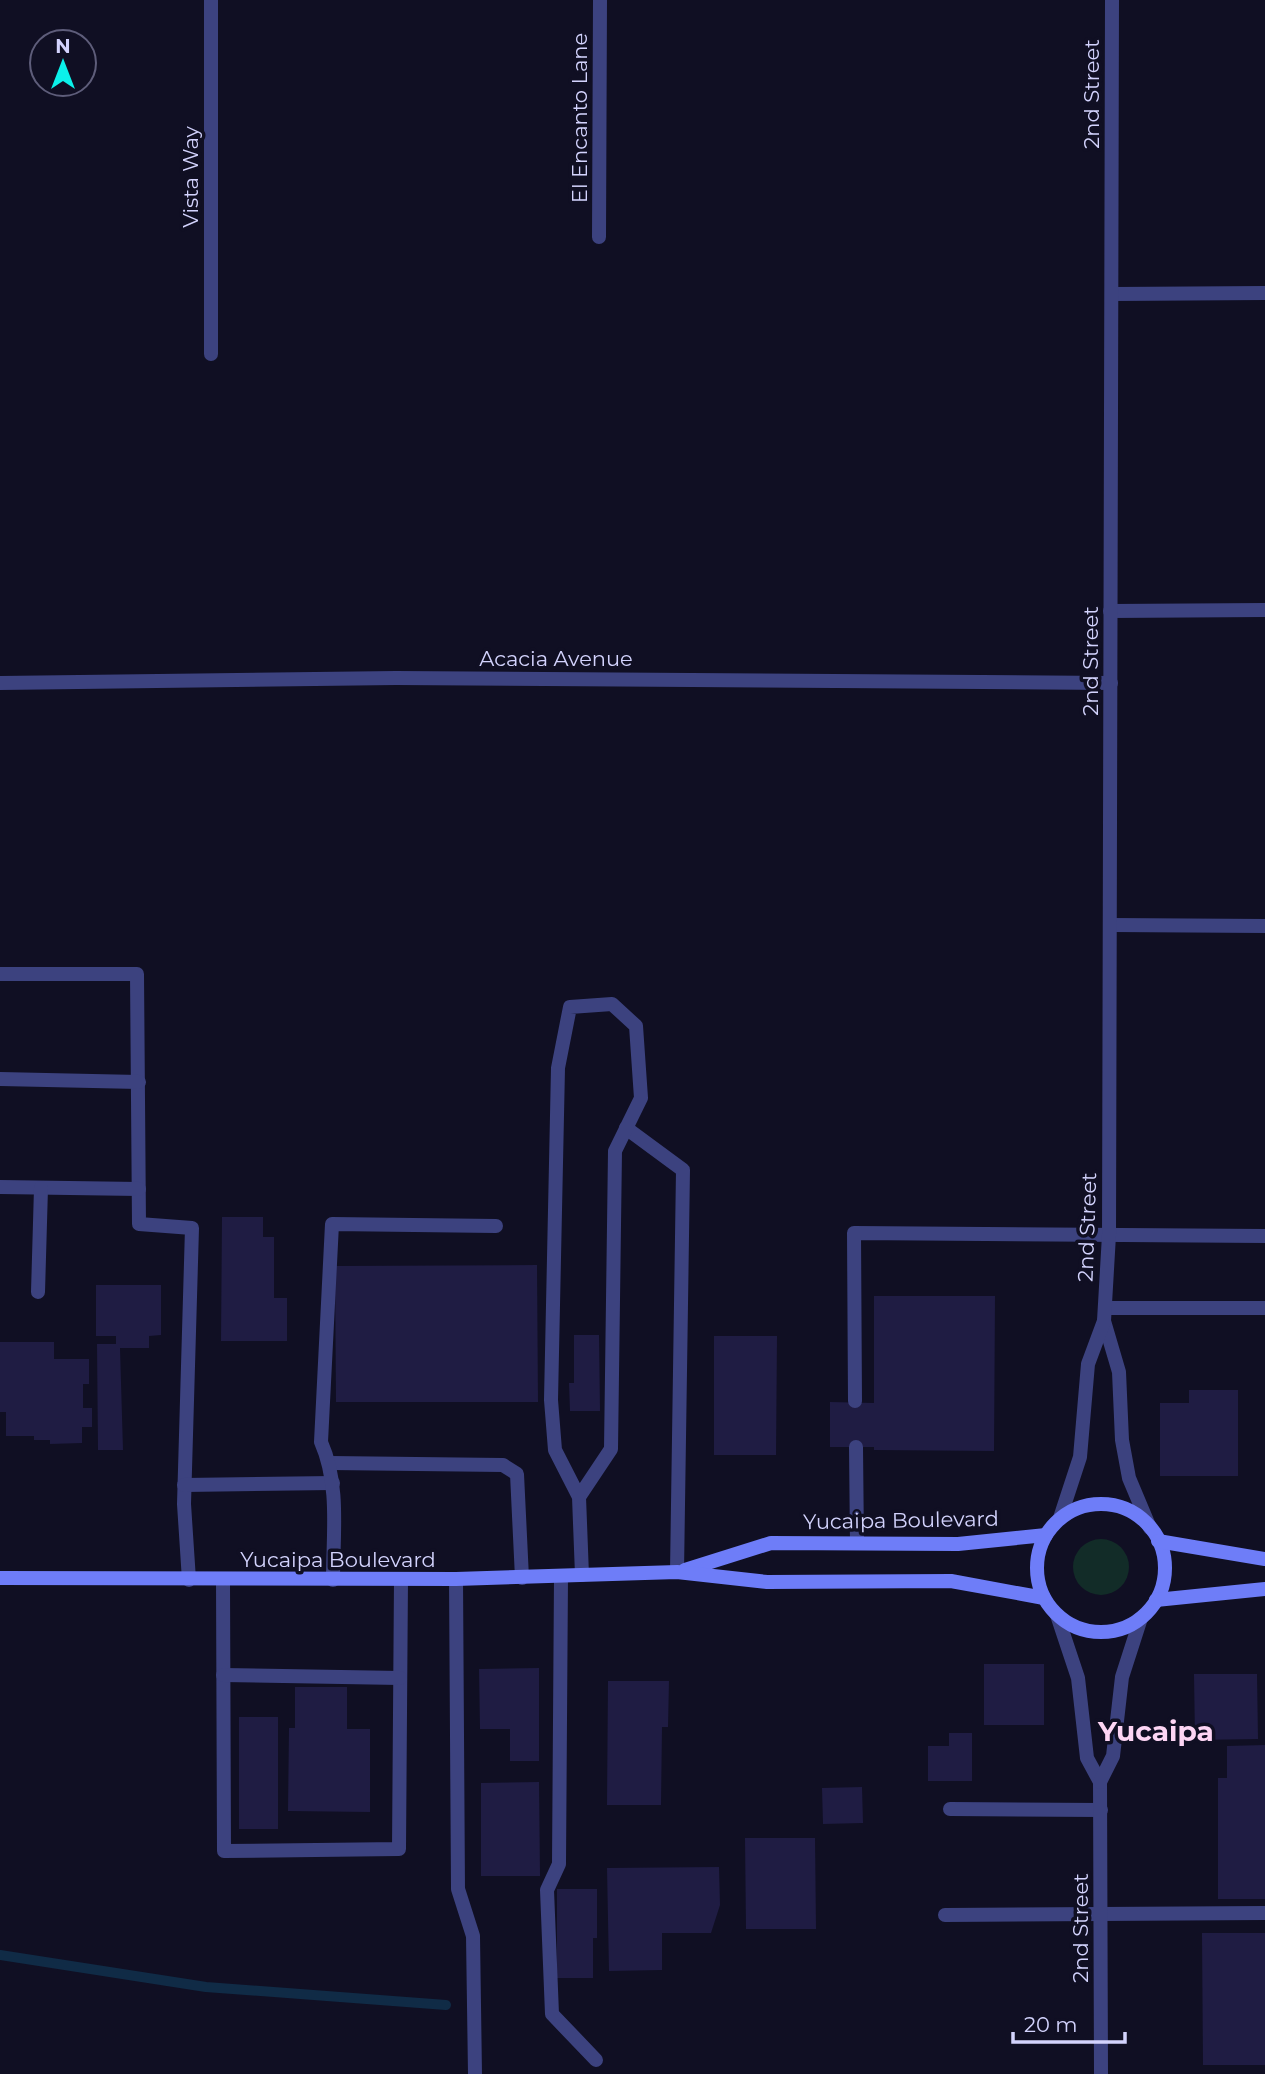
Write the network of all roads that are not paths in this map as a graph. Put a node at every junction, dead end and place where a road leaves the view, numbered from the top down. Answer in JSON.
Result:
{"nodes":[{"id":1,"x":211,"y":0,"type":"edge"},
{"id":2,"x":600,"y":0,"type":"edge"},
{"id":3,"x":1111,"y":0,"type":"edge"},
{"id":4,"x":599,"y":237,"type":"dead end"},
{"id":5,"x":1113,"y":293,"type":"junction"},
{"id":6,"x":1265,"y":293,"type":"edge"},
{"id":7,"x":211,"y":354,"type":"dead end"},
{"id":8,"x":1265,"y":610,"type":"edge"},
{"id":9,"x":1110,"y":611,"type":"junction"},
{"id":10,"x":0,"y":682,"type":"edge"},
{"id":11,"x":1111,"y":683,"type":"junction"},
{"id":12,"x":1112,"y":925,"type":"junction"},
{"id":13,"x":1265,"y":926,"type":"edge"},
{"id":14,"x":0,"y":974,"type":"edge"},
{"id":15,"x":0,"y":1079,"type":"edge"},
{"id":16,"x":139,"y":1082,"type":"junction"},
{"id":17,"x":626,"y":1128,"type":"junction"},
{"id":18,"x":0,"y":1187,"type":"edge"},
{"id":19,"x":41,"y":1188,"type":"junction"},
{"id":20,"x":139,"y":1189,"type":"junction"},
{"id":21,"x":496,"y":1226,"type":"dead end"},
{"id":22,"x":1109,"y":1235,"type":"junction"},
{"id":23,"x":1265,"y":1236,"type":"edge"},
{"id":24,"x":38,"y":1292,"type":"dead end"},
{"id":25,"x":1265,"y":1308,"type":"edge"},
{"id":26,"x":1105,"y":1314,"type":"junction"},
{"id":27,"x":855,"y":1401,"type":"dead end"},
{"id":28,"x":856,"y":1447,"type":"dead end"},
{"id":29,"x":330,"y":1463,"type":"junction"},
{"id":30,"x":333,"y":1483,"type":"junction"},
{"id":31,"x":184,"y":1485,"type":"junction"},
{"id":32,"x":579,"y":1497,"type":"junction"},
{"id":33,"x":1060,"y":1518,"type":"junction"},
{"id":34,"x":1150,"y":1528,"type":"junction"},
{"id":35,"x":1046,"y":1535,"type":"junction"},
{"id":36,"x":1158,"y":1541,"type":"junction"},
{"id":37,"x":857,"y":1543,"type":"junction"},
{"id":38,"x":1265,"y":1559,"type":"edge"},
{"id":39,"x":677,"y":1572,"type":"junction"},
{"id":40,"x":582,"y":1575,"type":"junction"},
{"id":41,"x":561,"y":1577,"type":"junction"},
{"id":42,"x":0,"y":1578,"type":"edge"},
{"id":43,"x":522,"y":1578,"type":"junction"},
{"id":44,"x":190,"y":1580,"type":"junction"},
{"id":45,"x":223,"y":1580,"type":"junction"},
{"id":46,"x":333,"y":1580,"type":"junction"},
{"id":47,"x":401,"y":1580,"type":"junction"},
{"id":48,"x":456,"y":1580,"type":"junction"},
{"id":49,"x":1265,"y":1589,"type":"edge"},
{"id":50,"x":1044,"y":1598,"type":"junction"},
{"id":51,"x":1156,"y":1600,"type":"junction"},
{"id":52,"x":1057,"y":1615,"type":"junction"},
{"id":53,"x":1141,"y":1618,"type":"junction"},
{"id":54,"x":223,"y":1675,"type":"junction"},
{"id":55,"x":400,"y":1678,"type":"junction"},
{"id":56,"x":1100,"y":1782,"type":"junction"},
{"id":57,"x":950,"y":1809,"type":"dead end"},
{"id":58,"x":1101,"y":1810,"type":"junction"},
{"id":59,"x":1101,"y":1913,"type":"junction"},
{"id":60,"x":1265,"y":1913,"type":"edge"},
{"id":61,"x":945,"y":1915,"type":"dead end"},
{"id":62,"x":596,"y":2060,"type":"dead end"},
{"id":63,"x":475,"y":2074,"type":"edge"},
{"id":64,"x":1101,"y":2074,"type":"edge"}],
"edges":[{"from":1,"to":7,"type":"street","name":"Vista Way"},
{"from":2,"to":4,"type":"street","name":"El Encanto Lane"},
{"from":3,"to":5,"type":"street","name":"2nd Street"},
{"from":5,"to":6,"type":"street"},
{"from":5,"to":9,"type":"street","name":"2nd Street"},
{"from":8,"to":9,"type":"street"},
{"from":9,"to":11,"type":"street","name":"2nd Street"},
{"from":10,"to":11,"type":"street","name":"Acacia Avenue"},
{"from":11,"to":12,"type":"street","name":"2nd Street"},
{"from":12,"to":13,"type":"street"},
{"from":12,"to":22,"type":"street","name":"2nd Street"},
{"from":14,"to":16,"type":"street"},
{"from":15,"to":16,"type":"street"},
{"from":16,"to":20,"type":"street"},
{"from":17,"to":32,"type":"street"},
{"from":17,"to":32,"type":"street"},
{"from":17,"to":39,"type":"street"},
{"from":18,"to":19,"type":"street"},
{"from":19,"to":20,"type":"street"},
{"from":19,"to":24,"type":"street"},
{"from":20,"to":31,"type":"street"},
{"from":21,"to":29,"type":"street"},
{"from":22,"to":23,"type":"street"},
{"from":22,"to":26,"type":"street","name":"2nd Street"},
{"from":22,"to":27,"type":"street"},
{"from":25,"to":26,"type":"street"},
{"from":26,"to":33,"type":"street","name":"2nd Street"},
{"from":26,"to":34,"type":"street","name":"2nd Street"},
{"from":28,"to":37,"type":"street"},
{"from":29,"to":30,"type":"street"},
{"from":29,"to":43,"type":"street"},
{"from":30,"to":31,"type":"street"},
{"from":30,"to":46,"type":"street"},
{"from":31,"to":44,"type":"street"},
{"from":32,"to":40,"type":"street"},
{"from":33,"to":34,"type":"main road"},
{"from":33,"to":35,"type":"main road"},
{"from":34,"to":36,"type":"main road"},
{"from":35,"to":37,"type":"main road","name":"Yucaipa Boulevard"},
{"from":35,"to":50,"type":"main road"},
{"from":36,"to":38,"type":"main road"},
{"from":36,"to":51,"type":"main road"},
{"from":37,"to":39,"type":"main road","name":"Yucaipa Boulevard"},
{"from":39,"to":40,"type":"main road","name":"Yucaipa Boulevard"},
{"from":39,"to":50,"type":"main road","name":"Yucaipa Boulevard"},
{"from":40,"to":41,"type":"main road","name":"Yucaipa Boulevard"},
{"from":41,"to":43,"type":"main road","name":"Yucaipa Boulevard"},
{"from":41,"to":62,"type":"street"},
{"from":42,"to":44,"type":"main road","name":"Yucaipa Boulevard"},
{"from":43,"to":48,"type":"main road","name":"Yucaipa Boulevard"},
{"from":44,"to":45,"type":"main road","name":"Yucaipa Boulevard"},
{"from":45,"to":46,"type":"main road","name":"Yucaipa Boulevard"},
{"from":45,"to":54,"type":"street"},
{"from":46,"to":47,"type":"main road","name":"Yucaipa Boulevard"},
{"from":47,"to":48,"type":"main road","name":"Yucaipa Boulevard"},
{"from":47,"to":55,"type":"street"},
{"from":48,"to":63,"type":"street"},
{"from":49,"to":51,"type":"main road"},
{"from":50,"to":52,"type":"main road"},
{"from":51,"to":53,"type":"main road"},
{"from":52,"to":53,"type":"main road"},
{"from":52,"to":56,"type":"street","name":"2nd Street"},
{"from":53,"to":56,"type":"street","name":"2nd Street"},
{"from":54,"to":55,"type":"street"},
{"from":54,"to":55,"type":"street"},
{"from":56,"to":58,"type":"street","name":"2nd Street"},
{"from":57,"to":58,"type":"street"},
{"from":58,"to":59,"type":"street","name":"2nd Street"},
{"from":59,"to":60,"type":"street"},
{"from":59,"to":61,"type":"street"},
{"from":59,"to":64,"type":"street","name":"2nd Street"}]}
